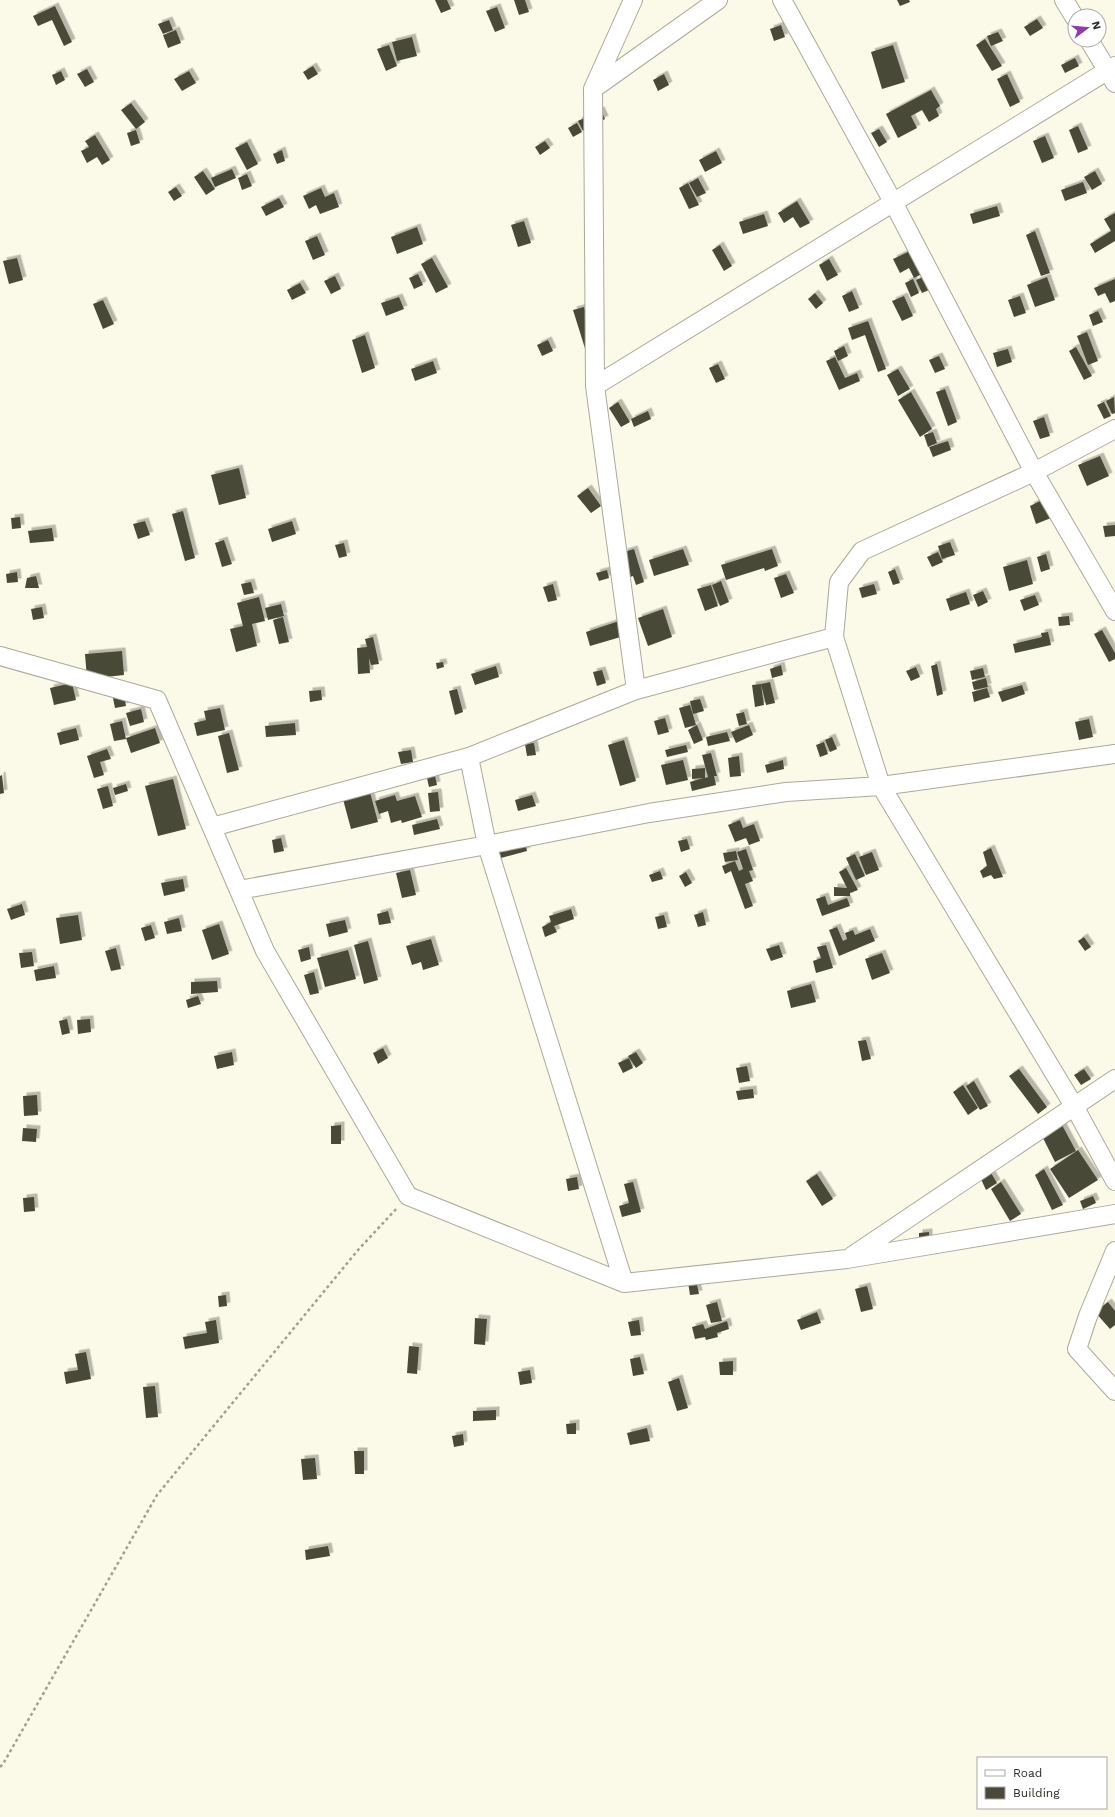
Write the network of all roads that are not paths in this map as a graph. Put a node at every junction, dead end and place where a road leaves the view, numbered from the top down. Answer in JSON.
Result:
{"nodes":[{"id":1,"x":633,"y":0,"type":"edge"},
{"id":2,"x":718,"y":0,"type":"edge"},
{"id":3,"x":782,"y":0,"type":"edge"},
{"id":4,"x":1094,"y":48,"type":"edge"},
{"id":5,"x":1112,"y":73,"type":"edge"},
{"id":6,"x":593,"y":89,"type":"junction"},
{"id":7,"x":892,"y":202,"type":"junction"},
{"id":8,"x":595,"y":386,"type":"junction"},
{"id":9,"x":1115,"y":429,"type":"edge"},
{"id":10,"x":1034,"y":472,"type":"junction"},
{"id":11,"x":1115,"y":611,"type":"edge"},
{"id":12,"x":834,"y":637,"type":"junction"},
{"id":13,"x":0,"y":656,"type":"edge"},
{"id":14,"x":636,"y":690,"type":"junction"},
{"id":15,"x":1115,"y":754,"type":"edge"},
{"id":16,"x":469,"y":757,"type":"junction"},
{"id":17,"x":881,"y":786,"type":"junction"},
{"id":18,"x":212,"y":827,"type":"junction"},
{"id":19,"x":487,"y":845,"type":"junction"},
{"id":20,"x":239,"y":890,"type":"junction"},
{"id":21,"x":1115,"y":1079,"type":"edge"},
{"id":22,"x":1074,"y":1106,"type":"junction"},
{"id":23,"x":1115,"y":1181,"type":"edge"},
{"id":24,"x":1115,"y":1214,"type":"edge"},
{"id":25,"x":1115,"y":1251,"type":"edge"},
{"id":26,"x":847,"y":1259,"type":"junction"},
{"id":27,"x":624,"y":1283,"type":"junction"},
{"id":28,"x":1115,"y":1390,"type":"edge"}],
"edges":[{"from":1,"to":6,"type":"street"},
{"from":2,"to":6,"type":"street"},
{"from":3,"to":7,"type":"street"},
{"from":4,"to":5,"type":"street"},
{"from":5,"to":7,"type":"street"},
{"from":6,"to":8,"type":"street"},
{"from":7,"to":8,"type":"street"},
{"from":7,"to":10,"type":"street"},
{"from":8,"to":14,"type":"street"},
{"from":9,"to":10,"type":"street"},
{"from":10,"to":11,"type":"street"},
{"from":10,"to":12,"type":"street"},
{"from":12,"to":14,"type":"street"},
{"from":12,"to":17,"type":"street"},
{"from":13,"to":18,"type":"street"},
{"from":14,"to":16,"type":"street"},
{"from":15,"to":17,"type":"street"},
{"from":16,"to":18,"type":"street"},
{"from":16,"to":19,"type":"street"},
{"from":17,"to":19,"type":"street"},
{"from":17,"to":22,"type":"street"},
{"from":18,"to":20,"type":"street"},
{"from":19,"to":20,"type":"street"},
{"from":19,"to":27,"type":"street"},
{"from":20,"to":27,"type":"street"},
{"from":21,"to":22,"type":"street"},
{"from":22,"to":23,"type":"street"},
{"from":22,"to":26,"type":"street"},
{"from":24,"to":26,"type":"street"},
{"from":25,"to":28,"type":"street"},
{"from":26,"to":27,"type":"street"}]}
